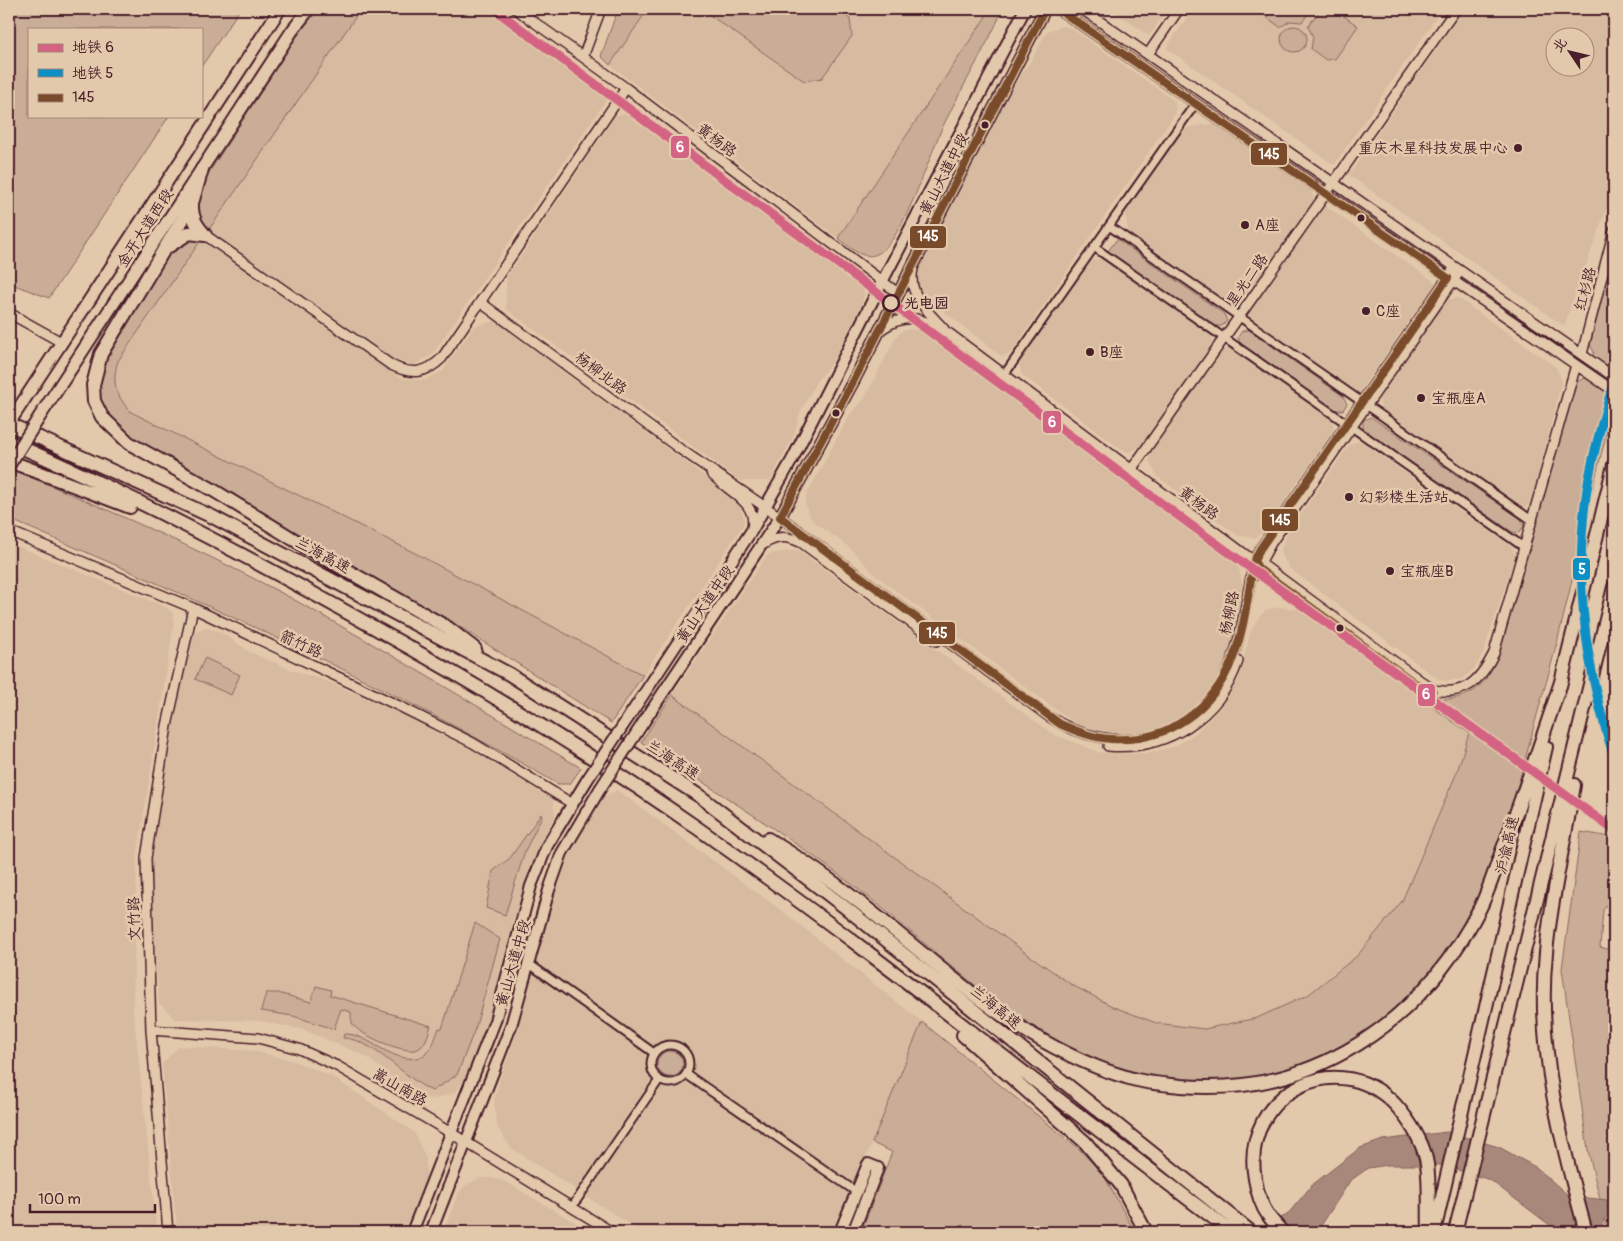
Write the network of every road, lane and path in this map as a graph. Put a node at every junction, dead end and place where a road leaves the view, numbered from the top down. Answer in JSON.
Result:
{"nodes":[{"id":1,"x":280,"y":9,"type":"edge"},
{"id":2,"x":310,"y":9,"type":"edge"},
{"id":3,"x":516,"y":9,"type":"edge"},
{"id":4,"x":600,"y":9,"type":"edge"},
{"id":5,"x":1025,"y":9,"type":"edge"},
{"id":6,"x":1045,"y":9,"type":"edge"},
{"id":7,"x":1058,"y":9,"type":"edge"},
{"id":8,"x":1082,"y":9,"type":"edge"},
{"id":9,"x":1180,"y":9,"type":"edge"},
{"id":10,"x":1456,"y":9,"type":"edge"},
{"id":11,"x":1148,"y":54,"type":"junction"},
{"id":12,"x":583,"y":57,"type":"junction"},
{"id":13,"x":626,"y":88,"type":"junction"},
{"id":14,"x":1195,"y":104,"type":"junction"},
{"id":15,"x":202,"y":170,"type":"junction"},
{"id":16,"x":1333,"y":183,"type":"junction"},
{"id":17,"x":1326,"y":193,"type":"junction"},
{"id":18,"x":192,"y":203,"type":"junction"},
{"id":19,"x":1109,"y":226,"type":"junction"},
{"id":20,"x":1614,"y":230,"type":"edge"},
{"id":21,"x":204,"y":236,"type":"junction"},
{"id":22,"x":1094,"y":247,"type":"junction"},
{"id":23,"x":160,"y":255,"type":"junction"},
{"id":24,"x":913,"y":267,"type":"junction"},
{"id":25,"x":1457,"y":269,"type":"junction"},
{"id":26,"x":1450,"y":279,"type":"junction"},
{"id":27,"x":882,"y":282,"type":"junction"},
{"id":28,"x":899,"y":294,"type":"junction"},
{"id":29,"x":480,"y":302,"type":"junction"},
{"id":30,"x":9,"y":313,"type":"edge"},
{"id":31,"x":1238,"y":317,"type":"junction"},
{"id":32,"x":880,"y":330,"type":"junction"},
{"id":33,"x":950,"y":334,"type":"junction"},
{"id":34,"x":1224,"y":338,"type":"junction"},
{"id":35,"x":61,"y":342,"type":"junction"},
{"id":36,"x":1585,"y":356,"type":"junction"},
{"id":37,"x":1576,"y":365,"type":"junction"},
{"id":38,"x":1004,"y":375,"type":"junction"},
{"id":39,"x":1614,"y":377,"type":"edge"},
{"id":40,"x":1614,"y":391,"type":"edge"},
{"id":41,"x":1364,"y":404,"type":"junction"},
{"id":42,"x":9,"y":423,"type":"edge"},
{"id":43,"x":1349,"y":425,"type":"junction"},
{"id":44,"x":9,"y":442,"type":"edge"},
{"id":45,"x":9,"y":463,"type":"edge"},
{"id":46,"x":1614,"y":465,"type":"edge"},
{"id":47,"x":706,"y":467,"type":"junction"},
{"id":48,"x":1131,"y":470,"type":"junction"},
{"id":49,"x":765,"y":507,"type":"junction"},
{"id":50,"x":780,"y":517,"type":"junction"},
{"id":51,"x":1533,"y":521,"type":"junction"},
{"id":52,"x":752,"y":530,"type":"junction"},
{"id":53,"x":9,"y":531,"type":"edge"},
{"id":54,"x":206,"y":536,"type":"junction"},
{"id":55,"x":764,"y":544,"type":"junction"},
{"id":56,"x":1525,"y":548,"type":"junction"},
{"id":57,"x":1258,"y":564,"type":"junction"},
{"id":58,"x":1614,"y":588,"type":"edge"},
{"id":59,"x":192,"y":608,"type":"junction"},
{"id":60,"x":509,"y":674,"type":"junction"},
{"id":61,"x":1562,"y":679,"type":"junction"},
{"id":62,"x":1591,"y":689,"type":"junction"},
{"id":63,"x":701,"y":797,"type":"junction"},
{"id":64,"x":572,"y":803,"type":"junction"},
{"id":65,"x":528,"y":964,"type":"junction"},
{"id":66,"x":884,"y":965,"type":"junction"},
{"id":67,"x":151,"y":1030,"type":"junction"},
{"id":68,"x":654,"y":1053,"type":"junction"},
{"id":69,"x":686,"y":1074,"type":"junction"},
{"id":70,"x":659,"y":1080,"type":"junction"},
{"id":71,"x":451,"y":1133,"type":"junction"},
{"id":72,"x":465,"y":1142,"type":"junction"},
{"id":73,"x":856,"y":1192,"type":"junction"},
{"id":74,"x":866,"y":1199,"type":"junction"},
{"id":75,"x":572,"y":1207,"type":"junction"},
{"id":76,"x":168,"y":1232,"type":"edge"},
{"id":77,"x":412,"y":1232,"type":"edge"},
{"id":78,"x":431,"y":1232,"type":"edge"},
{"id":79,"x":612,"y":1232,"type":"edge"},
{"id":80,"x":840,"y":1232,"type":"edge"},
{"id":81,"x":853,"y":1232,"type":"edge"},
{"id":82,"x":1146,"y":1232,"type":"edge"},
{"id":83,"x":1232,"y":1232,"type":"edge"},
{"id":84,"x":1251,"y":1232,"type":"edge"},
{"id":85,"x":1282,"y":1232,"type":"edge"},
{"id":86,"x":1429,"y":1232,"type":"edge"},
{"id":87,"x":1434,"y":1232,"type":"edge"},
{"id":88,"x":1454,"y":1232,"type":"edge"},
{"id":89,"x":1586,"y":1232,"type":"edge"}],
"edges":[{"from":1,"to":35,"type":"main road","name":"金开大道西段"},
{"from":2,"to":15,"type":"main road","name":"金开大道西段"},
{"from":3,"to":12,"type":"street","name":"黄杨路"},
{"from":4,"to":12,"type":"street"},
{"from":5,"to":27,"type":"main road","name":"黄山大道中段"},
{"from":6,"to":24,"type":"main road","name":"黄山大道中段"},
{"from":7,"to":14,"type":"street"},
{"from":8,"to":11,"type":"street"},
{"from":9,"to":11,"type":"street"},
{"from":10,"to":16,"type":"street","name":"星光二路"},
{"from":11,"to":16,"type":"street"},
{"from":12,"to":13,"type":"street","name":"黄杨路"},
{"from":13,"to":27,"type":"street","name":"黄杨路"},
{"from":13,"to":29,"type":"street"},
{"from":14,"to":17,"type":"street"},
{"from":14,"to":19,"type":"street"},
{"from":15,"to":18,"type":"highway"},
{"from":15,"to":45,"type":"main road","name":"金开大道西段","bridge":true},
{"from":16,"to":17,"type":"street","name":"星光二路"},
{"from":16,"to":25,"type":"street"},
{"from":17,"to":26,"type":"street"},
{"from":17,"to":31,"type":"street","name":"星光二路"},
{"from":18,"to":21,"type":"highway"},
{"from":18,"to":23,"type":"highway"},
{"from":19,"to":22,"type":"street"},
{"from":19,"to":31,"type":"street"},
{"from":20,"to":36,"type":"street","name":"红杉路"},
{"from":21,"to":23,"type":"highway"},
{"from":21,"to":29,"type":"street"},
{"from":22,"to":34,"type":"street"},
{"from":22,"to":38,"type":"street"},
{"from":23,"to":60,"type":"highway"},
{"from":24,"to":28,"type":"main road","name":"黄山大道中段"},
{"from":24,"to":33,"type":"street"},
{"from":25,"to":26,"type":"street","name":"杨柳路"},
{"from":25,"to":36,"type":"street"},
{"from":26,"to":37,"type":"street"},
{"from":26,"to":41,"type":"street","name":"杨柳路"},
{"from":27,"to":28,"type":"street","name":"黄杨路"},
{"from":27,"to":49,"type":"main road","name":"黄山大道中段"},
{"from":28,"to":32,"type":"main road","name":"黄山大道中段"},
{"from":29,"to":47,"type":"street","name":"杨柳北路"},
{"from":30,"to":35,"type":"street"},
{"from":31,"to":34,"type":"street","name":"星光二路"},
{"from":31,"to":41,"type":"street"},
{"from":32,"to":33,"type":"street"},
{"from":32,"to":50,"type":"main road","name":"黄山大道中段"},
{"from":33,"to":38,"type":"street","name":"黄杨路"},
{"from":34,"to":43,"type":"street"},
{"from":34,"to":48,"type":"street","name":"星光二路"},
{"from":35,"to":42,"type":"main road","name":"金开大道西段"},
{"from":36,"to":39,"type":"street"},
{"from":37,"to":40,"type":"street"},
{"from":37,"to":51,"type":"street"},
{"from":38,"to":48,"type":"street","name":"黄杨路"},
{"from":41,"to":43,"type":"street","name":"杨柳路"},
{"from":41,"to":51,"type":"street"},
{"from":42,"to":60,"type":"highway","name":"兰海高速"},
{"from":43,"to":56,"type":"street"},
{"from":43,"to":57,"type":"street","name":"杨柳路"},
{"from":44,"to":54,"type":"highway"},
{"from":45,"to":54,"type":"highway"},
{"from":46,"to":61,"type":"highway","name":"沪渝高速"},
{"from":47,"to":49,"type":"street","name":"杨柳路"},
{"from":47,"to":52,"type":"street"},
{"from":48,"to":57,"type":"street","name":"黄杨路"},
{"from":49,"to":50,"type":"street","name":"杨柳路"},
{"from":49,"to":52,"type":"main road","name":"黄山大道中段"},
{"from":50,"to":55,"type":"main road","name":"黄山大道中段"},
{"from":50,"to":57,"type":"street","name":"杨柳路"},
{"from":51,"to":56,"type":"street"},
{"from":52,"to":64,"type":"main road","name":"黄山大道中段","bridge":true},
{"from":53,"to":59,"type":"street","name":"箭竹路"},
{"from":54,"to":66,"type":"highway"},
{"from":55,"to":57,"type":"street","name":"杨柳路"},
{"from":55,"to":65,"type":"main road","name":"黄山大道中段","bridge":true},
{"from":56,"to":57,"type":"street","name":"黄杨路"},
{"from":58,"to":62,"type":"highway"},
{"from":59,"to":64,"type":"street","name":"箭竹路"},
{"from":59,"to":67,"type":"street","name":"文竹路"},
{"from":60,"to":63,"type":"highway","name":"兰海高速"},
{"from":61,"to":63,"type":"highway"},
{"from":61,"to":87,"type":"highway","name":"沪渝高速"},
{"from":62,"to":88,"type":"highway"},
{"from":62,"to":89,"type":"highway"},
{"from":63,"to":84,"type":"highway","name":"兰海高速"},
{"from":64,"to":71,"type":"main road","name":"黄山大道中段"},
{"from":65,"to":68,"type":"street"},
{"from":65,"to":72,"type":"main road","name":"黄山大道中段"},
{"from":66,"to":82,"type":"highway"},
{"from":66,"to":83,"type":"highway"},
{"from":67,"to":71,"type":"street","name":"嵩山南路"},
{"from":67,"to":76,"type":"street","name":"文竹路"},
{"from":68,"to":69,"type":"street"},
{"from":68,"to":70,"type":"street"},
{"from":69,"to":70,"type":"street"},
{"from":69,"to":73,"type":"street"},
{"from":70,"to":75,"type":"street"},
{"from":71,"to":72,"type":"street","name":"嵩山南路"},
{"from":71,"to":77,"type":"main road","name":"黄山大道中段"},
{"from":72,"to":75,"type":"street","name":"嵩山南路"},
{"from":72,"to":78,"type":"main road","name":"黄山大道中段"},
{"from":73,"to":74,"type":"street"},
{"from":73,"to":74,"type":"main road"},
{"from":73,"to":80,"type":"main road"},
{"from":74,"to":81,"type":"main road"},
{"from":75,"to":79,"type":"street","name":"嵩山南路"},
{"from":85,"to":86,"type":"highway"}]}
